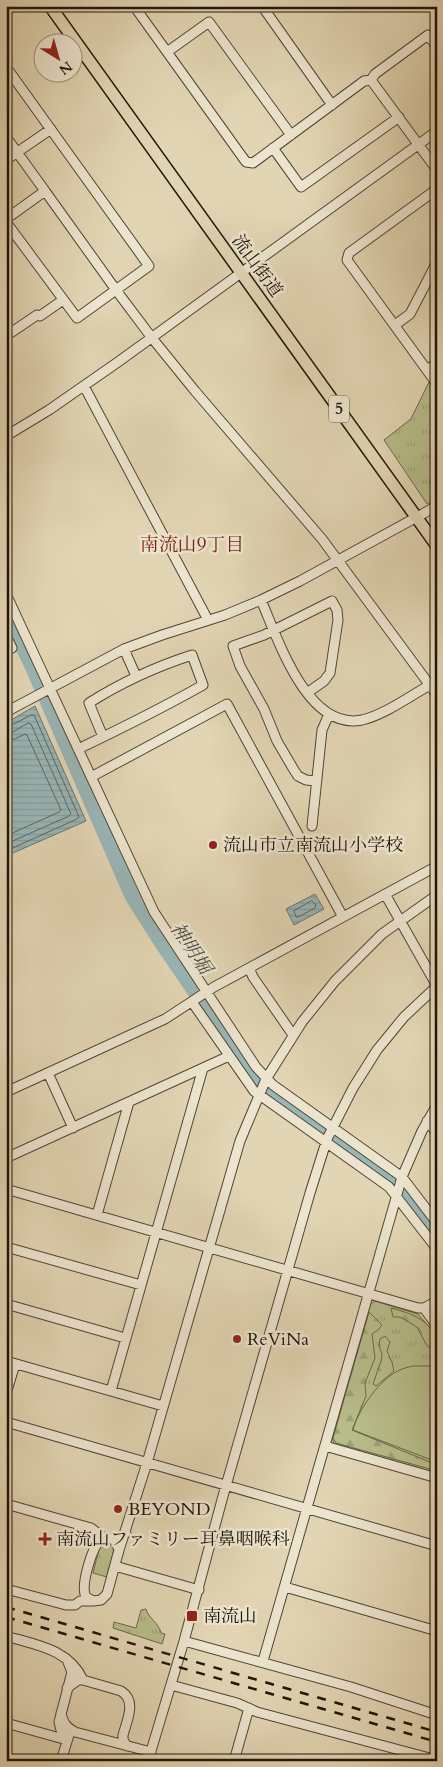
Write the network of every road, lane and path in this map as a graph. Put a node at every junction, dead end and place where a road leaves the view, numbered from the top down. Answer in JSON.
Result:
{"nodes":[{"id":1,"x":50,"y":6,"type":"edge"},
{"id":2,"x":134,"y":6,"type":"edge"},
{"id":3,"x":262,"y":6,"type":"edge"},
{"id":4,"x":437,"y":29,"type":"edge"},
{"id":5,"x":428,"y":35,"type":"junction"},
{"id":6,"x":437,"y":47,"type":"edge"},
{"id":7,"x":167,"y":52,"type":"junction"},
{"id":8,"x":6,"y":66,"type":"edge"},
{"id":9,"x":371,"y":80,"type":"junction"},
{"id":10,"x":332,"y":105,"type":"junction"},
{"id":11,"x":399,"y":117,"type":"junction"},
{"id":12,"x":51,"y":129,"type":"junction"},
{"id":13,"x":437,"y":131,"type":"edge"},
{"id":14,"x":291,"y":135,"type":"junction"},
{"id":15,"x":6,"y":136,"type":"edge"},
{"id":16,"x":419,"y":144,"type":"junction"},
{"id":17,"x":272,"y":148,"type":"junction"},
{"id":18,"x":18,"y":152,"type":"junction"},
{"id":19,"x":6,"y":160,"type":"edge"},
{"id":20,"x":437,"y":170,"type":"edge"},
{"id":21,"x":437,"y":189,"type":"edge"},
{"id":22,"x":45,"y":191,"type":"junction"},
{"id":23,"x":6,"y":221,"type":"edge"},
{"id":24,"x":437,"y":262,"type":"edge"},
{"id":25,"x":240,"y":272,"type":"junction"},
{"id":26,"x":116,"y":290,"type":"junction"},
{"id":27,"x":63,"y":300,"type":"junction"},
{"id":28,"x":395,"y":325,"type":"junction"},
{"id":29,"x":6,"y":336,"type":"edge"},
{"id":30,"x":152,"y":338,"type":"junction"},
{"id":31,"x":437,"y":363,"type":"edge"},
{"id":32,"x":427,"y":370,"type":"junction"},
{"id":33,"x":437,"y":384,"type":"edge"},
{"id":34,"x":84,"y":386,"type":"junction"},
{"id":35,"x":6,"y":436,"type":"edge"},
{"id":36,"x":437,"y":506,"type":"edge"},
{"id":37,"x":417,"y":518,"type":"junction"},
{"id":38,"x":437,"y":546,"type":"edge"},
{"id":39,"x":338,"y":560,"type":"junction"},
{"id":40,"x":6,"y":594,"type":"edge"},
{"id":41,"x":262,"y":600,"type":"junction"},
{"id":42,"x":208,"y":620,"type":"junction"},
{"id":43,"x":274,"y":630,"type":"junction"},
{"id":44,"x":6,"y":636,"type":"edge"},
{"id":45,"x":124,"y":649,"type":"junction"},
{"id":46,"x":6,"y":650,"type":"edge"},
{"id":47,"x":136,"y":676,"type":"junction"},
{"id":48,"x":430,"y":685,"type":"junction"},
{"id":49,"x":44,"y":692,"type":"junction"},
{"id":50,"x":307,"y":693,"type":"junction"},
{"id":51,"x":437,"y":695,"type":"edge"},
{"id":52,"x":6,"y":712,"type":"edge"},
{"id":53,"x":329,"y":714,"type":"junction"},
{"id":54,"x":103,"y":737,"type":"junction"},
{"id":55,"x":78,"y":749,"type":"junction"},
{"id":56,"x":91,"y":777,"type":"junction"},
{"id":57,"x":316,"y":781,"type":"junction"},
{"id":58,"x":312,"y":826,"type":"dead end"},
{"id":59,"x":437,"y":866,"type":"edge"},
{"id":60,"x":385,"y":894,"type":"junction"},
{"id":61,"x":437,"y":895,"type":"edge"},
{"id":62,"x":343,"y":917,"type":"junction"},
{"id":63,"x":400,"y":920,"type":"junction"},
{"id":64,"x":249,"y":968,"type":"junction"},
{"id":65,"x":437,"y":986,"type":"edge"},
{"id":66,"x":199,"y":997,"type":"junction"},
{"id":67,"x":293,"y":1035,"type":"junction"},
{"id":68,"x":229,"y":1056,"type":"junction"},
{"id":69,"x":203,"y":1068,"type":"junction"},
{"id":70,"x":48,"y":1073,"type":"junction"},
{"id":71,"x":266,"y":1079,"type":"junction"},
{"id":72,"x":6,"y":1092,"type":"edge"},
{"id":73,"x":259,"y":1095,"type":"junction"},
{"id":74,"x":129,"y":1102,"type":"junction"},
{"id":75,"x":437,"y":1105,"type":"edge"},
{"id":76,"x":427,"y":1121,"type":"junction"},
{"id":77,"x":73,"y":1128,"type":"junction"},
{"id":78,"x":437,"y":1133,"type":"edge"},
{"id":79,"x":329,"y":1135,"type":"junction"},
{"id":80,"x":6,"y":1158,"type":"edge"},
{"id":81,"x":402,"y":1177,"type":"junction"},
{"id":82,"x":6,"y":1189,"type":"edge"},
{"id":83,"x":397,"y":1196,"type":"junction"},
{"id":84,"x":97,"y":1215,"type":"junction"},
{"id":85,"x":437,"y":1223,"type":"edge"},
{"id":86,"x":156,"y":1232,"type":"junction"},
{"id":87,"x":6,"y":1247,"type":"edge"},
{"id":88,"x":208,"y":1247,"type":"junction"},
{"id":89,"x":437,"y":1248,"type":"edge"},
{"id":90,"x":289,"y":1271,"type":"junction"},
{"id":91,"x":140,"y":1286,"type":"junction"},
{"id":92,"x":368,"y":1294,"type":"junction"},
{"id":93,"x":437,"y":1301,"type":"edge"},
{"id":94,"x":6,"y":1304,"type":"edge"},
{"id":95,"x":424,"y":1308,"type":"junction"},
{"id":96,"x":437,"y":1326,"type":"edge"},
{"id":97,"x":125,"y":1338,"type":"junction"},
{"id":98,"x":10,"y":1362,"type":"edge"},
{"id":99,"x":112,"y":1391,"type":"junction"},
{"id":100,"x":6,"y":1394,"type":"edge"},
{"id":101,"x":163,"y":1406,"type":"junction"},
{"id":102,"x":6,"y":1422,"type":"edge"},
{"id":103,"x":325,"y":1446,"type":"junction"},
{"id":104,"x":147,"y":1462,"type":"junction"},
{"id":105,"x":437,"y":1478,"type":"edge"},
{"id":106,"x":226,"y":1485,"type":"junction"},
{"id":107,"x":6,"y":1504,"type":"edge"},
{"id":108,"x":308,"y":1509,"type":"junction"},
{"id":109,"x":91,"y":1528,"type":"junction"},
{"id":110,"x":126,"y":1533,"type":"junction"},
{"id":111,"x":108,"y":1539,"type":"junction"},
{"id":112,"x":95,"y":1546,"type":"junction"},
{"id":113,"x":437,"y":1546,"type":"edge"},
{"id":114,"x":119,"y":1550,"type":"junction"},
{"id":115,"x":115,"y":1566,"type":"junction"},
{"id":116,"x":83,"y":1587,"type":"junction"},
{"id":117,"x":285,"y":1587,"type":"junction"},
{"id":118,"x":6,"y":1589,"type":"edge"},
{"id":119,"x":199,"y":1590,"type":"junction"},
{"id":120,"x":80,"y":1601,"type":"junction"},
{"id":121,"x":93,"y":1601,"type":"junction"},
{"id":122,"x":437,"y":1631,"type":"edge"},
{"id":123,"x":6,"y":1636,"type":"edge"},
{"id":124,"x":184,"y":1641,"type":"junction"},
{"id":125,"x":64,"y":1655,"type":"junction"},
{"id":126,"x":263,"y":1661,"type":"junction"},
{"id":127,"x":83,"y":1680,"type":"junction"},
{"id":128,"x":172,"y":1685,"type":"junction"},
{"id":129,"x":67,"y":1688,"type":"junction"},
{"id":130,"x":249,"y":1708,"type":"junction"},
{"id":131,"x":61,"y":1713,"type":"junction"},
{"id":132,"x":437,"y":1715,"type":"edge"},
{"id":133,"x":6,"y":1723,"type":"edge"},
{"id":134,"x":75,"y":1732,"type":"junction"},
{"id":135,"x":123,"y":1735,"type":"junction"},
{"id":136,"x":67,"y":1740,"type":"junction"},
{"id":137,"x":112,"y":1742,"type":"junction"},
{"id":138,"x":127,"y":1746,"type":"junction"},
{"id":139,"x":149,"y":1756,"type":"edge"},
{"id":140,"x":425,"y":1759,"type":"edge"},
{"id":141,"x":437,"y":1760,"type":"edge"},
{"id":142,"x":61,"y":1761,"type":"edge"},
{"id":143,"x":234,"y":1761,"type":"edge"}],
"edges":[{"from":1,"to":25,"type":"main road","name":"流山街道","number":"5"},
{"from":2,"to":7,"type":"street"},
{"from":3,"to":10,"type":"street"},
{"from":4,"to":5,"type":"street"},
{"from":5,"to":6,"type":"street"},
{"from":5,"to":9,"type":"street"},
{"from":7,"to":14,"type":"street"},
{"from":7,"to":17,"type":"street"},
{"from":8,"to":12,"type":"street"},
{"from":9,"to":10,"type":"street"},
{"from":9,"to":11,"type":"street"},
{"from":10,"to":14,"type":"street"},
{"from":11,"to":16,"type":"street"},
{"from":11,"to":17,"type":"street"},
{"from":12,"to":18,"type":"street"},
{"from":12,"to":26,"type":"street"},
{"from":13,"to":16,"type":"street"},
{"from":14,"to":17,"type":"street"},
{"from":15,"to":18,"type":"street"},
{"from":16,"to":20,"type":"street"},
{"from":16,"to":25,"type":"street"},
{"from":18,"to":19,"type":"street"},
{"from":18,"to":22,"type":"street"},
{"from":21,"to":28,"type":"street"},
{"from":22,"to":23,"type":"street"},
{"from":22,"to":26,"type":"street"},
{"from":23,"to":27,"type":"street"},
{"from":24,"to":28,"type":"street"},
{"from":25,"to":30,"type":"street"},
{"from":25,"to":37,"type":"main road","name":"流山街道","number":"5"},
{"from":26,"to":27,"type":"street"},
{"from":26,"to":30,"type":"street"},
{"from":27,"to":29,"type":"street"},
{"from":28,"to":32,"type":"street"},
{"from":30,"to":34,"type":"street"},
{"from":30,"to":39,"type":"street"},
{"from":31,"to":32,"type":"street"},
{"from":32,"to":33,"type":"street"},
{"from":34,"to":35,"type":"street"},
{"from":34,"to":42,"type":"street"},
{"from":36,"to":37,"type":"street"},
{"from":37,"to":38,"type":"main road","name":"流山街道","number":"5"},
{"from":37,"to":39,"type":"street"},
{"from":39,"to":41,"type":"street"},
{"from":39,"to":48,"type":"street"},
{"from":40,"to":49,"type":"street"},
{"from":41,"to":42,"type":"street"},
{"from":41,"to":43,"type":"street"},
{"from":42,"to":45,"type":"street"},
{"from":43,"to":50,"type":"street"},
{"from":43,"to":50,"type":"street"},
{"from":43,"to":57,"type":"street"},
{"from":44,"to":46,"type":"street"},
{"from":45,"to":47,"type":"street"},
{"from":45,"to":49,"type":"street"},
{"from":47,"to":54,"type":"street"},
{"from":47,"to":54,"type":"street"},
{"from":48,"to":51,"type":"street"},
{"from":48,"to":53,"type":"street"},
{"from":49,"to":52,"type":"street"},
{"from":49,"to":55,"type":"street"},
{"from":50,"to":53,"type":"street"},
{"from":53,"to":57,"type":"street"},
{"from":54,"to":55,"type":"street"},
{"from":55,"to":56,"type":"street"},
{"from":56,"to":62,"type":"street"},
{"from":56,"to":66,"type":"street"},
{"from":57,"to":58,"type":"street"},
{"from":59,"to":60,"type":"street"},
{"from":60,"to":62,"type":"street"},
{"from":60,"to":63,"type":"street"},
{"from":61,"to":63,"type":"street"},
{"from":62,"to":64,"type":"street"},
{"from":63,"to":65,"type":"street"},
{"from":63,"to":67,"type":"street"},
{"from":64,"to":66,"type":"street"},
{"from":64,"to":67,"type":"street"},
{"from":65,"to":79,"type":"street"},
{"from":66,"to":68,"type":"street"},
{"from":66,"to":70,"type":"street"},
{"from":66,"to":71,"type":"street"},
{"from":67,"to":71,"type":"street"},
{"from":68,"to":69,"type":"street"},
{"from":68,"to":73,"type":"street"},
{"from":69,"to":74,"type":"street"},
{"from":69,"to":86,"type":"street"},
{"from":70,"to":72,"type":"street"},
{"from":70,"to":77,"type":"street"},
{"from":71,"to":73,"type":"street"},
{"from":71,"to":79,"type":"street"},
{"from":73,"to":79,"type":"street"},
{"from":73,"to":88,"type":"street"},
{"from":74,"to":77,"type":"street"},
{"from":74,"to":84,"type":"street"},
{"from":75,"to":76,"type":"street"},
{"from":76,"to":78,"type":"street"},
{"from":76,"to":81,"type":"street"},
{"from":77,"to":80,"type":"street"},
{"from":79,"to":81,"type":"street"},
{"from":79,"to":83,"type":"street"},
{"from":79,"to":90,"type":"street"},
{"from":81,"to":83,"type":"street"},
{"from":81,"to":85,"type":"street"},
{"from":82,"to":84,"type":"street"},
{"from":83,"to":89,"type":"street"},
{"from":83,"to":92,"type":"street"},
{"from":84,"to":86,"type":"street"},
{"from":86,"to":88,"type":"street"},
{"from":86,"to":91,"type":"street"},
{"from":87,"to":91,"type":"street"},
{"from":88,"to":90,"type":"street"},
{"from":88,"to":101,"type":"street"},
{"from":90,"to":92,"type":"street"},
{"from":90,"to":106,"type":"street"},
{"from":91,"to":97,"type":"street"},
{"from":92,"to":95,"type":"street"},
{"from":92,"to":103,"type":"street"},
{"from":93,"to":95,"type":"street"},
{"from":94,"to":97,"type":"street"},
{"from":95,"to":96,"type":"street"},
{"from":97,"to":99,"type":"street"},
{"from":98,"to":99,"type":"street"},
{"from":98,"to":100,"type":"street"},
{"from":99,"to":101,"type":"street"},
{"from":101,"to":104,"type":"street"},
{"from":102,"to":104,"type":"street"},
{"from":103,"to":105,"type":"street"},
{"from":103,"to":108,"type":"street"},
{"from":104,"to":106,"type":"street"},
{"from":104,"to":110,"type":"street"},
{"from":106,"to":108,"type":"street"},
{"from":106,"to":119,"type":"street"},
{"from":107,"to":109,"type":"street"},
{"from":108,"to":113,"type":"street"},
{"from":108,"to":117,"type":"street"},
{"from":109,"to":111,"type":"street"},
{"from":109,"to":112,"type":"street"},
{"from":110,"to":111,"type":"street"},
{"from":110,"to":114,"type":"street"},
{"from":111,"to":112,"type":"street"},
{"from":111,"to":114,"type":"street"},
{"from":112,"to":116,"type":"street"},
{"from":114,"to":115,"type":"street"},
{"from":115,"to":119,"type":"street"},
{"from":115,"to":121,"type":"street"},
{"from":116,"to":120,"type":"street"},
{"from":116,"to":121,"type":"street"},
{"from":117,"to":122,"type":"street"},
{"from":117,"to":126,"type":"street"},
{"from":118,"to":120,"type":"street"},
{"from":119,"to":124,"type":"street"},
{"from":120,"to":121,"type":"street"},
{"from":123,"to":125,"type":"street"},
{"from":124,"to":126,"type":"street"},
{"from":124,"to":128,"type":"street"},
{"from":125,"to":127,"type":"street"},
{"from":125,"to":129,"type":"street"},
{"from":126,"to":132,"type":"street"},
{"from":127,"to":129,"type":"street"},
{"from":127,"to":135,"type":"street"},
{"from":128,"to":130,"type":"street"},
{"from":128,"to":139,"type":"street"},
{"from":129,"to":131,"type":"street"},
{"from":130,"to":140,"type":"street"},
{"from":130,"to":143,"type":"street"},
{"from":131,"to":134,"type":"street"},
{"from":131,"to":136,"type":"street"},
{"from":133,"to":136,"type":"street"},
{"from":134,"to":136,"type":"street"},
{"from":134,"to":137,"type":"street"},
{"from":135,"to":137,"type":"street"},
{"from":135,"to":138,"type":"street"},
{"from":136,"to":142,"type":"street"},
{"from":137,"to":138,"type":"street"},
{"from":138,"to":139,"type":"street"},
{"from":140,"to":141,"type":"street"}]}
